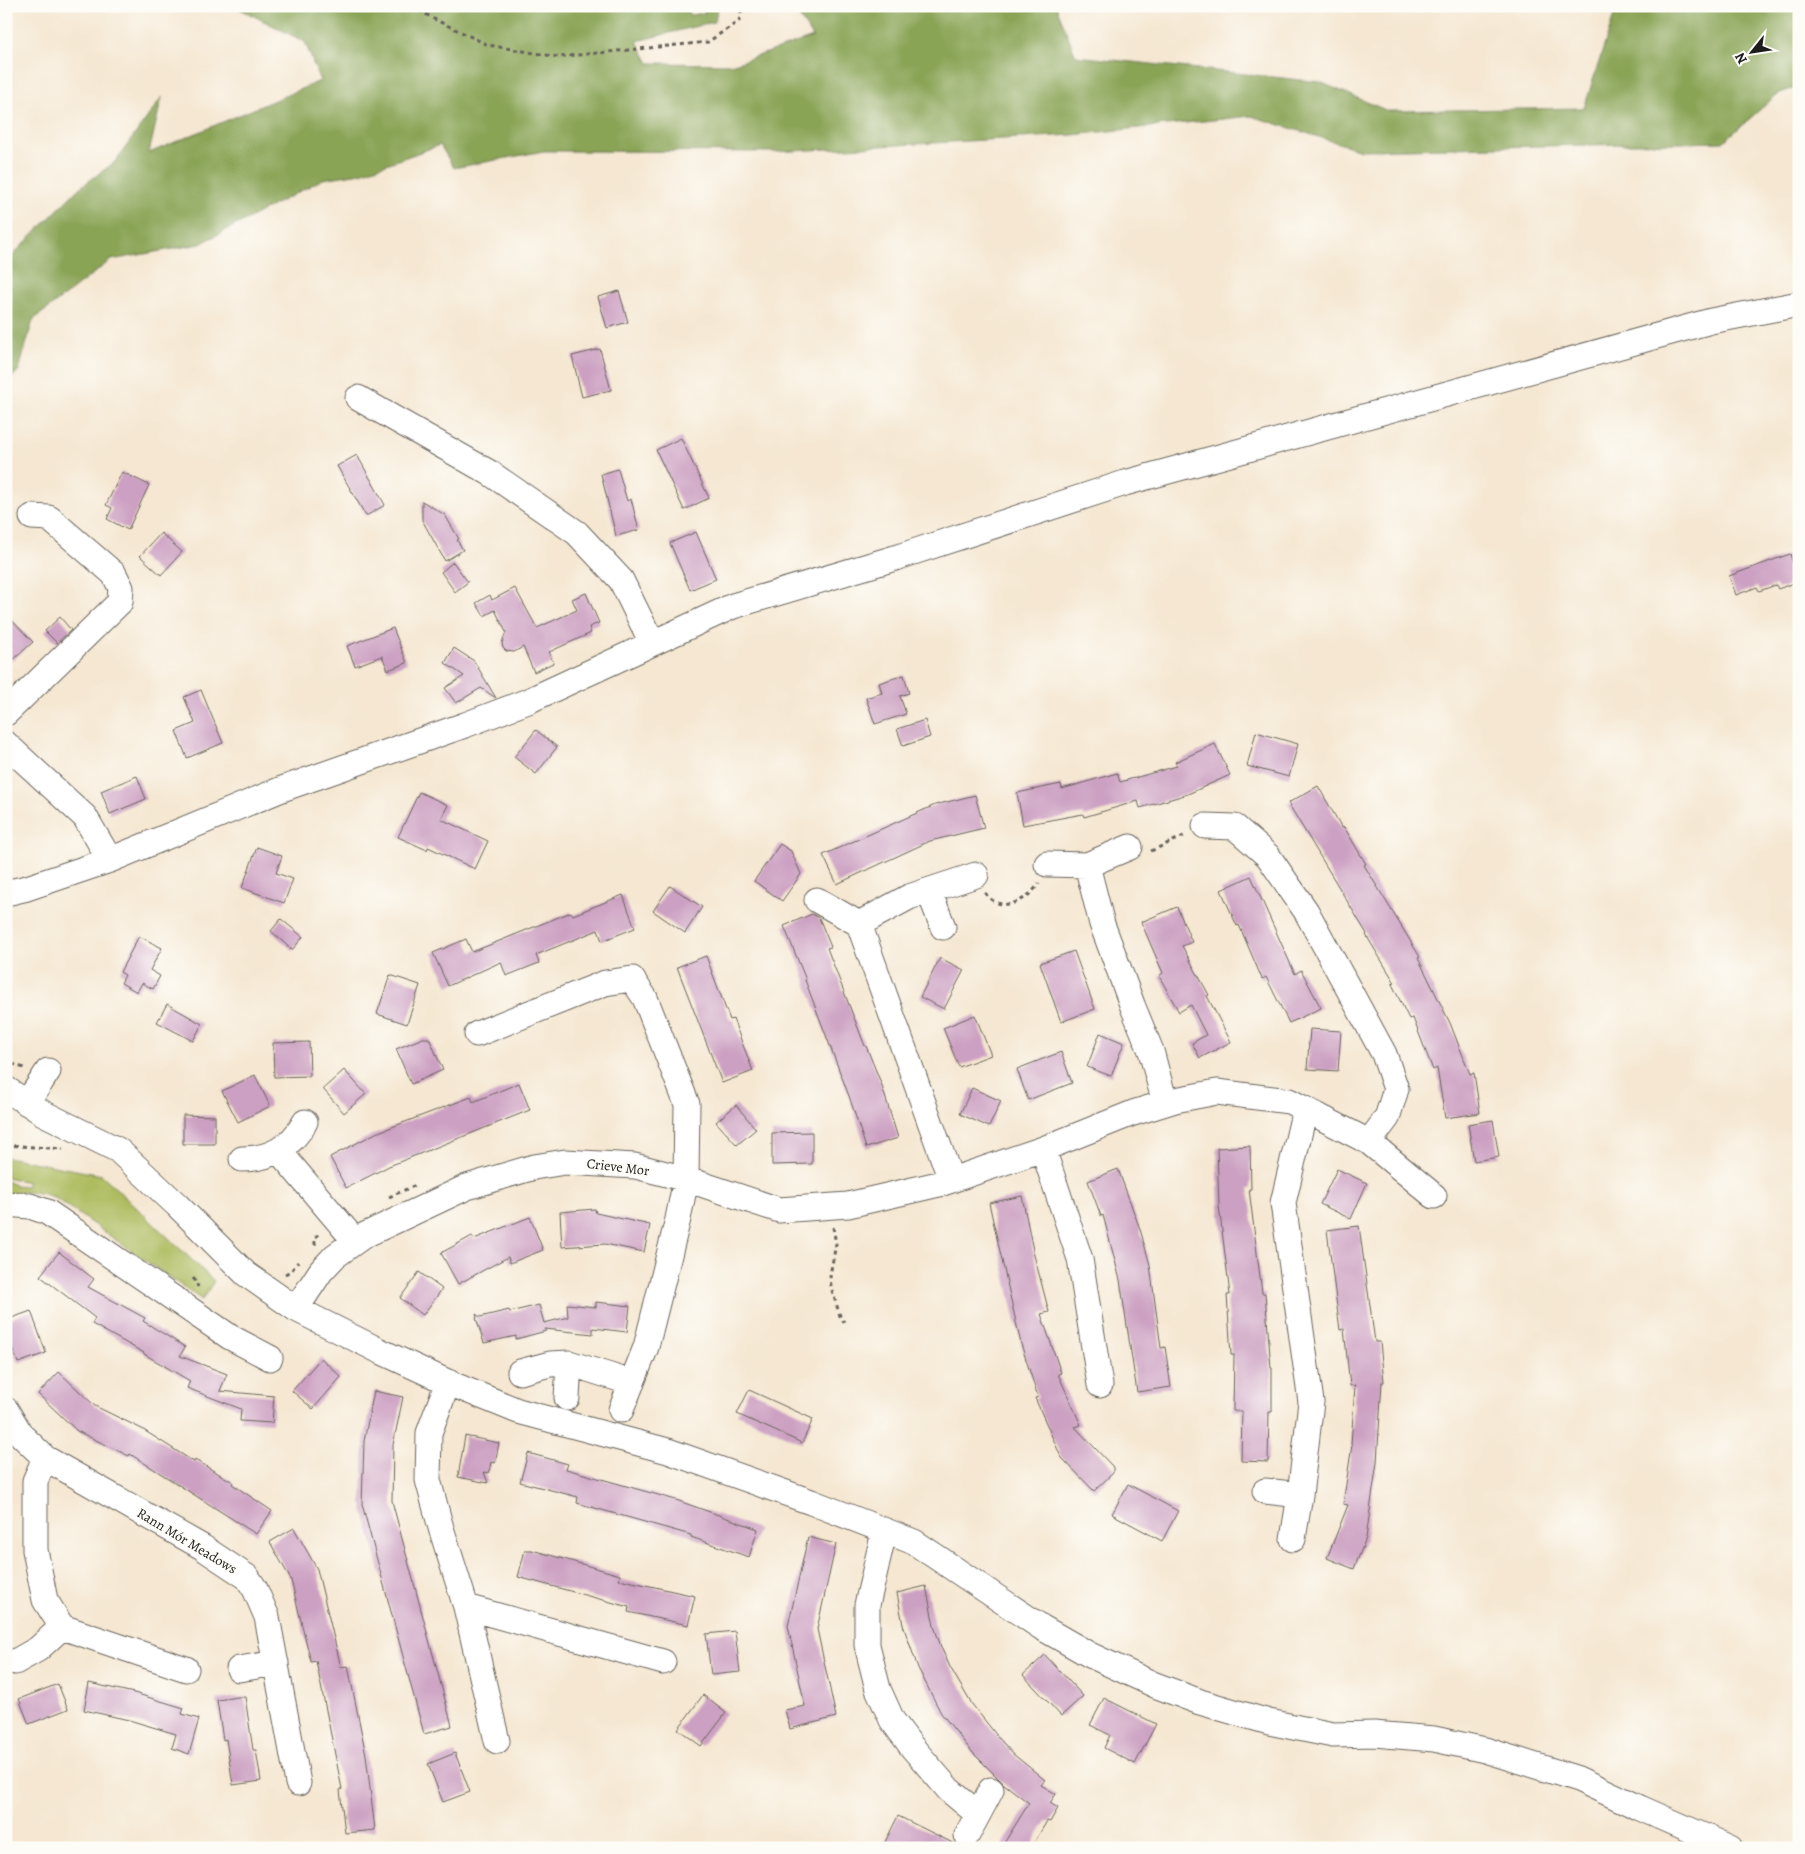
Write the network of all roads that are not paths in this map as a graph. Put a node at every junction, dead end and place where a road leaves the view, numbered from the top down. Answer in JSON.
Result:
{"nodes":[{"id":1,"x":1799,"y":304,"type":"edge"},
{"id":2,"x":358,"y":398,"type":"dead end"},
{"id":3,"x":32,"y":517,"type":"dead end"},
{"id":4,"x":652,"y":643,"type":"junction"},
{"id":5,"x":6,"y":713,"type":"edge"},
{"id":6,"x":6,"y":744,"type":"edge"},
{"id":7,"x":1205,"y":826,"type":"road end"},
{"id":8,"x":1130,"y":847,"type":"road end"},
{"id":9,"x":110,"y":860,"type":"junction"},
{"id":10,"x":1047,"y":864,"type":"road end"},
{"id":11,"x":1087,"y":865,"type":"junction"},
{"id":12,"x":976,"y":875,"type":"road end"},
{"id":13,"x":929,"y":891,"type":"junction"},
{"id":14,"x":6,"y":893,"type":"edge"},
{"id":15,"x":817,"y":900,"type":"dead end"},
{"id":16,"x":859,"y":924,"type":"junction"},
{"id":17,"x":943,"y":927,"type":"dead end"},
{"id":18,"x":477,"y":1034,"type":"dead end"},
{"id":19,"x":48,"y":1071,"type":"road end"},
{"id":20,"x":6,"y":1089,"type":"edge"},
{"id":21,"x":27,"y":1103,"type":"junction"},
{"id":22,"x":1165,"y":1103,"type":"junction"},
{"id":23,"x":1306,"y":1109,"type":"junction"},
{"id":24,"x":305,"y":1122,"type":"dead end"},
{"id":25,"x":1369,"y":1142,"type":"junction"},
{"id":26,"x":1043,"y":1149,"type":"junction"},
{"id":27,"x":279,"y":1151,"type":"junction"},
{"id":28,"x":242,"y":1159,"type":"dead end"},
{"id":29,"x":686,"y":1179,"type":"junction"},
{"id":30,"x":951,"y":1180,"type":"junction"},
{"id":31,"x":1434,"y":1196,"type":"dead end"},
{"id":32,"x":6,"y":1204,"type":"edge"},
{"id":33,"x":355,"y":1241,"type":"junction"},
{"id":34,"x":296,"y":1309,"type":"junction"},
{"id":35,"x":270,"y":1358,"type":"dead end"},
{"id":36,"x":569,"y":1363,"type":"junction"},
{"id":37,"x":520,"y":1372,"type":"dead end"},
{"id":38,"x":448,"y":1382,"type":"junction"},
{"id":39,"x":632,"y":1383,"type":"junction"},
{"id":40,"x":1100,"y":1385,"type":"dead end"},
{"id":41,"x":567,"y":1398,"type":"dead end"},
{"id":42,"x":6,"y":1410,"type":"edge"},
{"id":43,"x":621,"y":1410,"type":"dead end"},
{"id":44,"x":45,"y":1458,"type":"junction"},
{"id":45,"x":1265,"y":1492,"type":"dead end"},
{"id":46,"x":1300,"y":1495,"type":"junction"},
{"id":47,"x":884,"y":1532,"type":"junction"},
{"id":48,"x":1293,"y":1539,"type":"dead end"},
{"id":49,"x":466,"y":1607,"type":"junction"},
{"id":50,"x":62,"y":1627,"type":"junction"},
{"id":51,"x":14,"y":1662,"type":"dead end"},
{"id":52,"x":663,"y":1662,"type":"dead end"},
{"id":53,"x":276,"y":1663,"type":"junction"},
{"id":54,"x":186,"y":1669,"type":"dead end"},
{"id":55,"x":239,"y":1669,"type":"dead end"},
{"id":56,"x":497,"y":1741,"type":"dead end"},
{"id":57,"x":298,"y":1783,"type":"dead end"},
{"id":58,"x":991,"y":1790,"type":"dead end"},
{"id":59,"x":1731,"y":1848,"type":"edge"}],
"edges":[{"from":1,"to":4,"type":"street"},
{"from":2,"to":4,"type":"street"},
{"from":3,"to":5,"type":"street"},
{"from":4,"to":9,"type":"street"},
{"from":6,"to":9,"type":"street"},
{"from":7,"to":25,"type":"street"},
{"from":8,"to":11,"type":"street"},
{"from":9,"to":14,"type":"street"},
{"from":10,"to":11,"type":"street"},
{"from":11,"to":22,"type":"street"},
{"from":12,"to":13,"type":"street"},
{"from":13,"to":16,"type":"street"},
{"from":13,"to":17,"type":"street"},
{"from":15,"to":16,"type":"street"},
{"from":16,"to":30,"type":"street"},
{"from":18,"to":29,"type":"street"},
{"from":19,"to":21,"type":"street"},
{"from":20,"to":21,"type":"street"},
{"from":21,"to":34,"type":"street"},
{"from":22,"to":23,"type":"street","name":"Crieve Mor"},
{"from":22,"to":26,"type":"street","name":"Crieve Mor"},
{"from":23,"to":25,"type":"street","name":"Crieve Mor"},
{"from":23,"to":46,"type":"street"},
{"from":24,"to":27,"type":"street"},
{"from":25,"to":31,"type":"street","name":"Crieve Mor"},
{"from":26,"to":30,"type":"street","name":"Crieve Mor"},
{"from":26,"to":40,"type":"street"},
{"from":27,"to":28,"type":"street"},
{"from":27,"to":33,"type":"street"},
{"from":29,"to":30,"type":"street","name":"Crieve Mor"},
{"from":29,"to":33,"type":"street","name":"Crieve Mor"},
{"from":29,"to":39,"type":"street"},
{"from":32,"to":35,"type":"street"},
{"from":33,"to":34,"type":"street","name":"Crieve Mor"},
{"from":34,"to":38,"type":"street"},
{"from":36,"to":37,"type":"street"},
{"from":36,"to":39,"type":"street"},
{"from":36,"to":41,"type":"street"},
{"from":38,"to":47,"type":"street"},
{"from":38,"to":49,"type":"street"},
{"from":39,"to":43,"type":"street"},
{"from":42,"to":44,"type":"street","name":"Rann Mór Meadows"},
{"from":44,"to":50,"type":"street"},
{"from":44,"to":53,"type":"street","name":"Rann Mór Meadows"},
{"from":45,"to":46,"type":"street"},
{"from":46,"to":48,"type":"street"},
{"from":47,"to":58,"type":"street"},
{"from":47,"to":59,"type":"street"},
{"from":49,"to":52,"type":"street"},
{"from":49,"to":56,"type":"street"},
{"from":50,"to":51,"type":"street"},
{"from":50,"to":54,"type":"street"},
{"from":53,"to":55,"type":"street"},
{"from":53,"to":57,"type":"street","name":"Rann Mór Meadows"}]}
